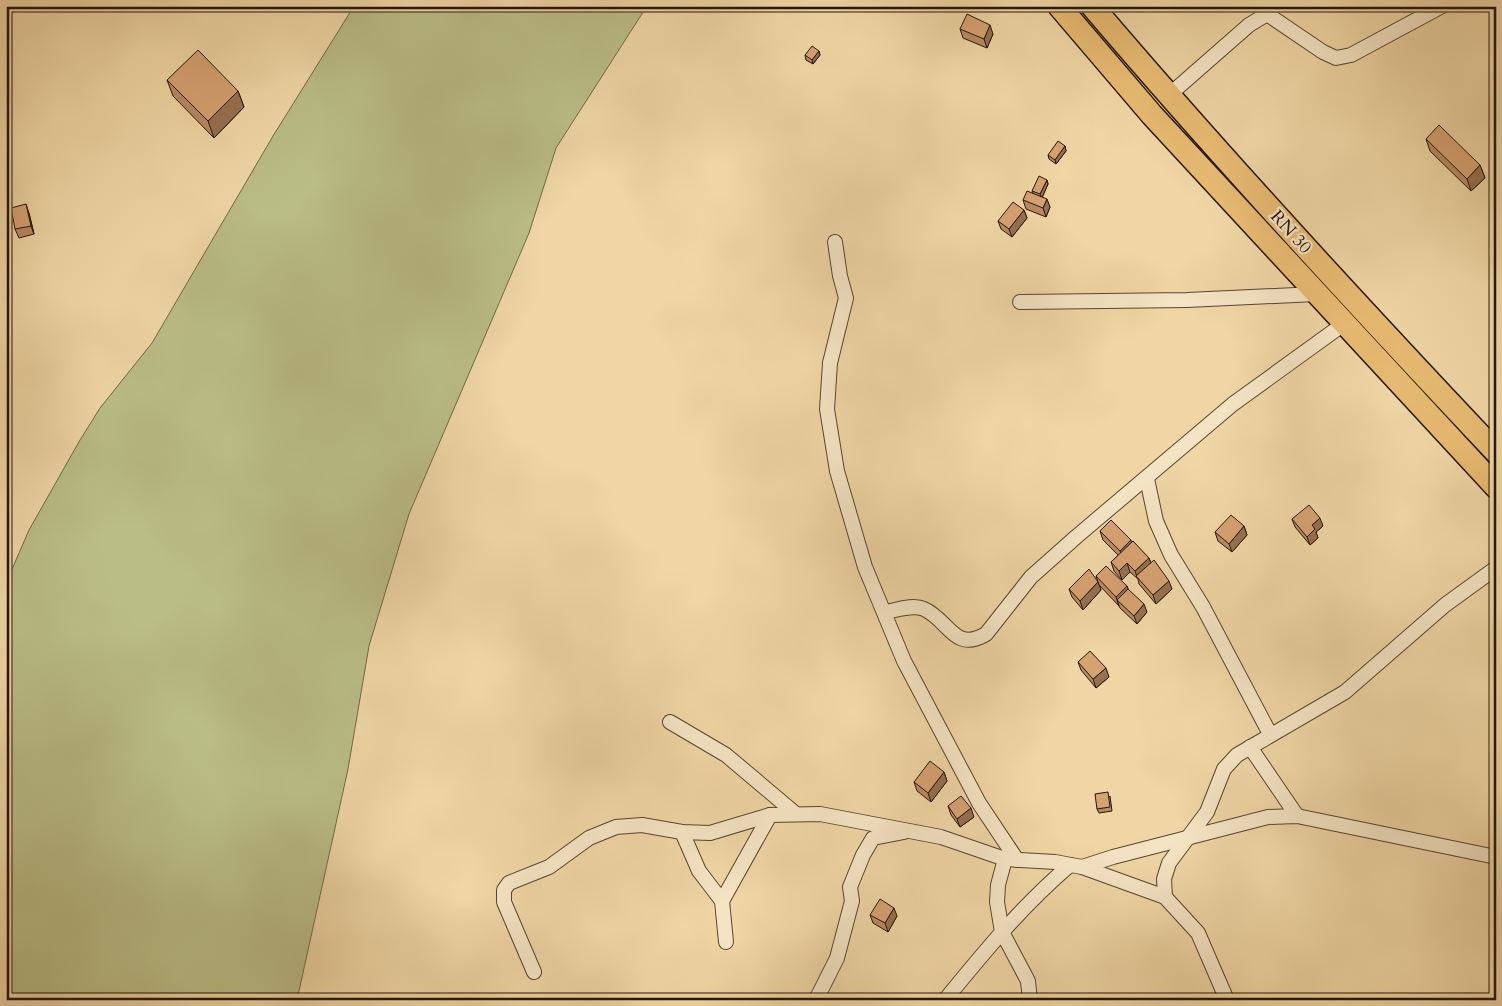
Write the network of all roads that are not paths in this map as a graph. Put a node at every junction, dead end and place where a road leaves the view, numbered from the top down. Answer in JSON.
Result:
{"nodes":[{"id":1,"x":1059,"y":6,"type":"edge"},
{"id":2,"x":1092,"y":6,"type":"edge"},
{"id":3,"x":1442,"y":6,"type":"edge"},
{"id":4,"x":1270,"y":10,"type":"edge"},
{"id":5,"x":1168,"y":96,"type":"junction"},
{"id":6,"x":835,"y":242,"type":"dead end"},
{"id":7,"x":1316,"y":294,"type":"junction"},
{"id":8,"x":1020,"y":302,"type":"dead end"},
{"id":9,"x":1345,"y":323,"type":"junction"},
{"id":10,"x":1496,"y":452,"type":"edge"},
{"id":11,"x":1147,"y":479,"type":"junction"},
{"id":12,"x":1496,"y":487,"type":"edge"},
{"id":13,"x":1496,"y":568,"type":"edge"},
{"id":14,"x":886,"y":612,"type":"junction"},
{"id":15,"x":670,"y":722,"type":"dead end"},
{"id":16,"x":1270,"y":734,"type":"junction"},
{"id":17,"x":1250,"y":747,"type":"junction"},
{"id":18,"x":796,"y":814,"type":"junction"},
{"id":19,"x":770,"y":815,"type":"junction"},
{"id":20,"x":1297,"y":816,"type":"junction"},
{"id":21,"x":862,"y":821,"type":"junction"},
{"id":22,"x":682,"y":832,"type":"junction"},
{"id":23,"x":908,"y":832,"type":"junction"},
{"id":24,"x":873,"y":838,"type":"junction"},
{"id":25,"x":1186,"y":838,"type":"junction"},
{"id":26,"x":1496,"y":857,"type":"edge"},
{"id":27,"x":1011,"y":859,"type":"junction"},
{"id":28,"x":1076,"y":866,"type":"junction"},
{"id":29,"x":1165,"y":897,"type":"junction"},
{"id":30,"x":722,"y":901,"type":"junction"},
{"id":31,"x":1002,"y":932,"type":"junction"},
{"id":32,"x":726,"y":942,"type":"dead end"},
{"id":33,"x":534,"y":972,"type":"dead end"},
{"id":34,"x":816,"y":1000,"type":"edge"},
{"id":35,"x":945,"y":1000,"type":"edge"},
{"id":36,"x":1030,"y":1000,"type":"edge"},
{"id":37,"x":1227,"y":1000,"type":"edge"}],
"edges":[{"from":1,"to":7,"type":"main road","number":"RN 30"},
{"from":2,"to":5,"type":"main road","name":"RN 30","number":"RN 30"},
{"from":3,"to":4,"type":"street"},
{"from":4,"to":5,"type":"street"},
{"from":5,"to":10,"type":"main road","name":"RN 30","number":"RN 30"},
{"from":6,"to":14,"type":"street"},
{"from":7,"to":8,"type":"street"},
{"from":7,"to":9,"type":"main road","number":"RN 30"},
{"from":9,"to":11,"type":"street"},
{"from":9,"to":12,"type":"main road","number":"RN 30"},
{"from":11,"to":14,"type":"street"},
{"from":11,"to":16,"type":"street"},
{"from":13,"to":16,"type":"street"},
{"from":14,"to":27,"type":"street"},
{"from":15,"to":18,"type":"street"},
{"from":16,"to":17,"type":"street"},
{"from":17,"to":20,"type":"street"},
{"from":17,"to":25,"type":"street"},
{"from":18,"to":19,"type":"street"},
{"from":18,"to":21,"type":"street"},
{"from":19,"to":22,"type":"street"},
{"from":19,"to":30,"type":"street"},
{"from":20,"to":25,"type":"street"},
{"from":20,"to":26,"type":"street"},
{"from":21,"to":23,"type":"street"},
{"from":21,"to":24,"type":"street"},
{"from":22,"to":30,"type":"street"},
{"from":22,"to":33,"type":"street"},
{"from":23,"to":24,"type":"street"},
{"from":23,"to":27,"type":"street"},
{"from":24,"to":34,"type":"street"},
{"from":25,"to":28,"type":"street"},
{"from":25,"to":29,"type":"street"},
{"from":27,"to":28,"type":"street"},
{"from":27,"to":31,"type":"street"},
{"from":28,"to":29,"type":"street"},
{"from":28,"to":31,"type":"street"},
{"from":29,"to":37,"type":"street"},
{"from":30,"to":32,"type":"street"},
{"from":31,"to":35,"type":"street"},
{"from":31,"to":36,"type":"street"}]}
